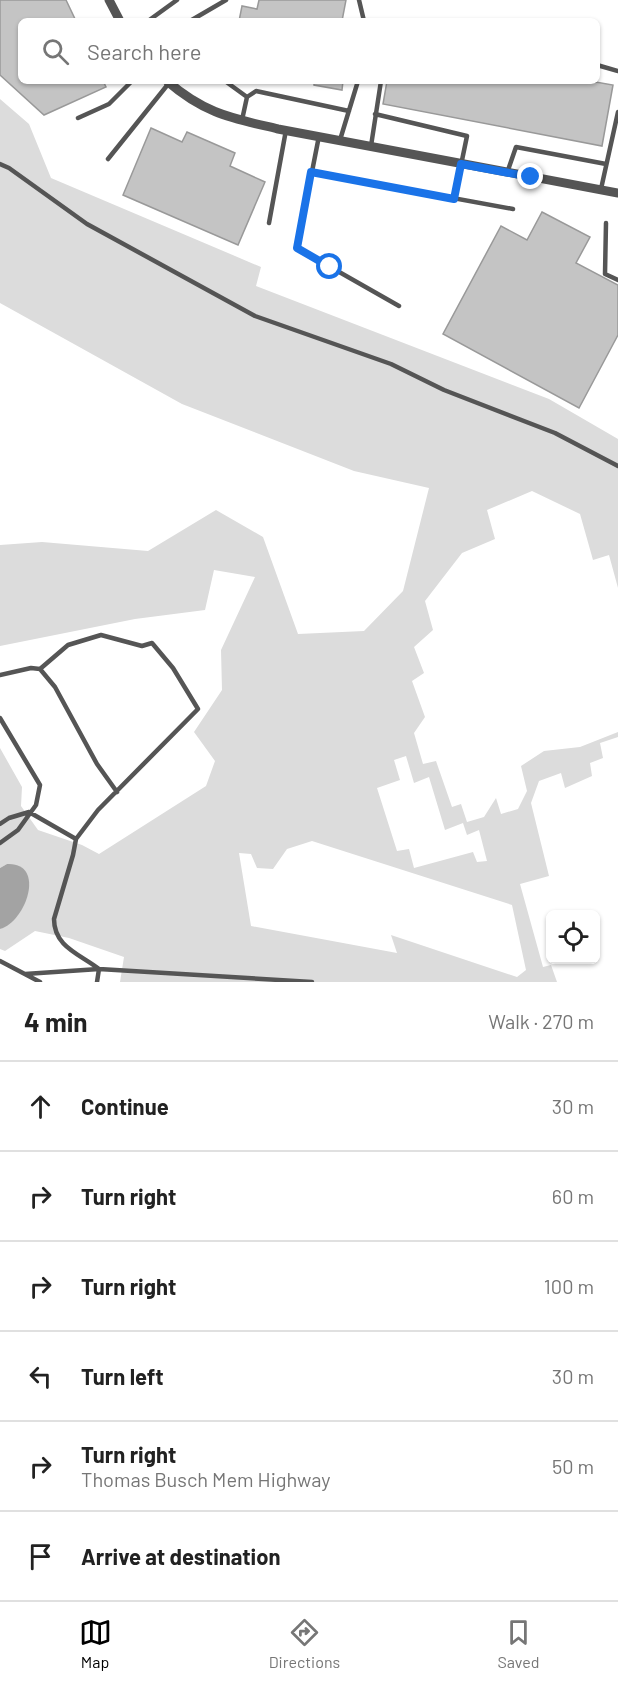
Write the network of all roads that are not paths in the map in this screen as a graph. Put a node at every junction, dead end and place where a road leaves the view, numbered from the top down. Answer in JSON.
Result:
{"nodes":[{"id":1,"x":109,"y":0,"type":"edge"},
{"id":2,"x":177,"y":0,"type":"edge"},
{"id":3,"x":226,"y":0,"type":"edge"},
{"id":4,"x":359,"y":0,"type":"edge"},
{"id":5,"x":118,"y":18,"type":"edge"},
{"id":6,"x":152,"y":18,"type":"edge"},
{"id":7,"x":195,"y":18,"type":"edge"},
{"id":8,"x":363,"y":18,"type":"edge"},
{"id":9,"x":600,"y":66,"type":"edge"},
{"id":10,"x":618,"y":71,"type":"edge"},
{"id":11,"x":129,"y":84,"type":"edge"},
{"id":12,"x":166,"y":84,"type":"edge"},
{"id":13,"x":171,"y":84,"type":"edge"},
{"id":14,"x":229,"y":84,"type":"edge"},
{"id":15,"x":357,"y":84,"type":"edge"},
{"id":16,"x":380,"y":84,"type":"edge"},
{"id":17,"x":247,"y":97,"type":"junction"},
{"id":18,"x":349,"y":111,"type":"junction"},
{"id":19,"x":618,"y":112,"type":"edge"},
{"id":20,"x":375,"y":114,"type":"junction"},
{"id":21,"x":78,"y":118,"type":"dead end"},
{"id":22,"x":242,"y":120,"type":"junction"},
{"id":23,"x":286,"y":130,"type":"junction"},
{"id":24,"x":319,"y":136,"type":"junction"},
{"id":25,"x":340,"y":140,"type":"junction"},
{"id":26,"x":371,"y":146,"type":"junction"},
{"id":27,"x":108,"y":159,"type":"dead end"},
{"id":28,"x":0,"y":164,"type":"edge"},
{"id":29,"x":461,"y":164,"type":"junction"},
{"id":30,"x":606,"y":164,"type":"junction"},
{"id":31,"x":311,"y":172,"type":"junction"},
{"id":32,"x":507,"y":173,"type":"junction"},
{"id":33,"x":601,"y":191,"type":"junction"},
{"id":34,"x":618,"y":193,"type":"edge"},
{"id":35,"x":454,"y":199,"type":"junction"},
{"id":36,"x":513,"y":209,"type":"dead end"},
{"id":37,"x":269,"y":223,"type":"dead end"},
{"id":38,"x":606,"y":223,"type":"dead end"},
{"id":39,"x":618,"y":280,"type":"edge"},
{"id":40,"x":399,"y":306,"type":"dead end"},
{"id":41,"x":618,"y":466,"type":"edge"},
{"id":42,"x":40,"y":669,"type":"junction"},
{"id":43,"x":0,"y":675,"type":"edge"},
{"id":44,"x":0,"y":718,"type":"edge"},
{"id":45,"x":117,"y":792,"type":"junction"},
{"id":46,"x":29,"y":812,"type":"junction"},
{"id":47,"x":0,"y":824,"type":"edge"},
{"id":48,"x":76,"y":839,"type":"junction"},
{"id":49,"x":0,"y":843,"type":"edge"},
{"id":50,"x":0,"y":961,"type":"edge"},
{"id":51,"x":99,"y":969,"type":"junction"},
{"id":52,"x":25,"y":974,"type":"junction"},
{"id":53,"x":40,"y":982,"type":"edge"},
{"id":54,"x":97,"y":982,"type":"edge"},
{"id":55,"x":312,"y":982,"type":"edge"}],
"edges":[{"from":1,"to":5,"type":"street"},
{"from":2,"to":6,"type":"lane"},
{"from":3,"to":7,"type":"lane"},
{"from":4,"to":8,"type":"lane"},
{"from":9,"to":10,"type":"lane"},
{"from":11,"to":21,"type":"lane"},
{"from":12,"to":27,"type":"lane"},
{"from":13,"to":22,"type":"street"},
{"from":14,"to":17,"type":"lane"},
{"from":15,"to":18,"type":"lane"},
{"from":16,"to":20,"type":"lane"},
{"from":17,"to":18,"type":"lane"},
{"from":17,"to":22,"type":"lane"},
{"from":18,"to":25,"type":"lane"},
{"from":19,"to":30,"type":"lane"},
{"from":20,"to":26,"type":"lane"},
{"from":20,"to":29,"type":"lane"},
{"from":22,"to":23,"type":"street"},
{"from":23,"to":24,"type":"street"},
{"from":23,"to":37,"type":"lane"},
{"from":24,"to":25,"type":"street"},
{"from":24,"to":31,"type":"lane"},
{"from":25,"to":26,"type":"street"},
{"from":26,"to":29,"type":"street"},
{"from":28,"to":41,"type":"lane"},
{"from":29,"to":32,"type":"street"},
{"from":29,"to":35,"type":"lane"},
{"from":30,"to":32,"type":"lane"},
{"from":30,"to":33,"type":"lane"},
{"from":31,"to":35,"type":"lane"},
{"from":31,"to":40,"type":"lane"},
{"from":32,"to":33,"type":"street"},
{"from":33,"to":34,"type":"street"},
{"from":35,"to":36,"type":"lane"},
{"from":38,"to":39,"type":"lane"},
{"from":42,"to":43,"type":"lane"},
{"from":42,"to":45,"type":"lane"},
{"from":42,"to":45,"type":"lane"},
{"from":44,"to":46,"type":"lane"},
{"from":45,"to":48,"type":"lane"},
{"from":46,"to":47,"type":"lane"},
{"from":46,"to":48,"type":"lane"},
{"from":46,"to":49,"type":"lane"},
{"from":48,"to":51,"type":"lane"},
{"from":50,"to":52,"type":"lane"},
{"from":51,"to":52,"type":"lane"},
{"from":51,"to":54,"type":"lane"},
{"from":51,"to":55,"type":"lane"},
{"from":52,"to":53,"type":"lane"}]}
